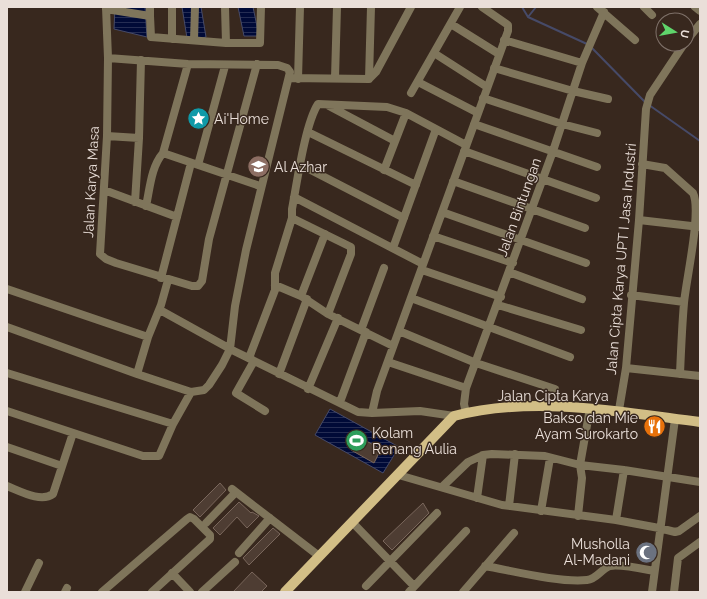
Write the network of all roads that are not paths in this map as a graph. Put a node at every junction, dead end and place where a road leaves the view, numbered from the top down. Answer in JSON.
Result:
{"nodes":[{"id":1,"x":150,"y":7,"type":"edge"},
{"id":2,"x":172,"y":7,"type":"edge"},
{"id":3,"x":195,"y":7,"type":"edge"},
{"id":4,"x":225,"y":7,"type":"edge"},
{"id":5,"x":261,"y":7,"type":"edge"},
{"id":6,"x":300,"y":7,"type":"edge"},
{"id":7,"x":338,"y":7,"type":"edge"},
{"id":8,"x":371,"y":7,"type":"edge"},
{"id":9,"x":411,"y":7,"type":"edge"},
{"id":10,"x":460,"y":7,"type":"edge"},
{"id":11,"x":482,"y":7,"type":"edge"},
{"id":12,"x":644,"y":7,"type":"edge"},
{"id":13,"x":695,"y":7,"type":"edge"},
{"id":14,"x":106,"y":8,"type":"edge"},
{"id":15,"x":601,"y":9,"type":"edge"},
{"id":16,"x":700,"y":12,"type":"edge"},
{"id":17,"x":652,"y":15,"type":"dead end"},
{"id":18,"x":150,"y":16,"type":"junction"},
{"id":19,"x":451,"y":24,"type":"junction"},
{"id":20,"x":172,"y":38,"type":"junction"},
{"id":21,"x":194,"y":40,"type":"junction"},
{"id":22,"x":504,"y":40,"type":"junction"},
{"id":23,"x":635,"y":40,"type":"dead end"},
{"id":24,"x":226,"y":43,"type":"junction"},
{"id":25,"x":679,"y":52,"type":"edge"},
{"id":26,"x":434,"y":53,"type":"junction"},
{"id":27,"x":499,"y":54,"type":"junction"},
{"id":28,"x":108,"y":58,"type":"junction"},
{"id":29,"x":141,"y":60,"type":"junction"},
{"id":30,"x":582,"y":63,"type":"junction"},
{"id":31,"x":188,"y":64,"type":"junction"},
{"id":32,"x":257,"y":64,"type":"junction"},
{"id":33,"x":225,"y":66,"type":"junction"},
{"id":34,"x":494,"y":68,"type":"junction"},
{"id":35,"x":289,"y":78,"type":"junction"},
{"id":36,"x":335,"y":78,"type":"junction"},
{"id":37,"x":298,"y":79,"type":"junction"},
{"id":38,"x":369,"y":79,"type":"junction"},
{"id":39,"x":418,"y":82,"type":"junction"},
{"id":40,"x":487,"y":87,"type":"junction"},
{"id":41,"x":573,"y":92,"type":"junction"},
{"id":42,"x":411,"y":93,"type":"dead end"},
{"id":43,"x":483,"y":98,"type":"junction"},
{"id":44,"x":608,"y":99,"type":"dead end"},
{"id":45,"x":326,"y":104,"type":"junction"},
{"id":46,"x":478,"y":113,"type":"junction"},
{"id":47,"x":406,"y":114,"type":"junction"},
{"id":48,"x":474,"y":124,"type":"junction"},
{"id":49,"x":562,"y":124,"type":"junction"},
{"id":50,"x":436,"y":129,"type":"junction"},
{"id":51,"x":308,"y":132,"type":"junction"},
{"id":52,"x":597,"y":133,"type":"dead end"},
{"id":53,"x":107,"y":136,"type":"junction"},
{"id":54,"x":139,"y":138,"type":"junction"},
{"id":55,"x":395,"y":141,"type":"junction"},
{"id":56,"x":465,"y":148,"type":"junction"},
{"id":57,"x":553,"y":151,"type":"junction"},
{"id":58,"x":163,"y":154,"type":"junction"},
{"id":59,"x":194,"y":164,"type":"junction"},
{"id":60,"x":642,"y":164,"type":"junction"},
{"id":61,"x":301,"y":165,"type":"junction"},
{"id":62,"x":597,"y":167,"type":"dead end"},
{"id":63,"x":384,"y":170,"type":"junction"},
{"id":64,"x":226,"y":174,"type":"junction"},
{"id":65,"x":543,"y":179,"type":"junction"},
{"id":66,"x":453,"y":181,"type":"junction"},
{"id":67,"x":416,"y":185,"type":"junction"},
{"id":68,"x":260,"y":186,"type":"junction"},
{"id":69,"x":104,"y":190,"type":"junction"},
{"id":70,"x":294,"y":197,"type":"junction"},
{"id":71,"x":596,"y":198,"type":"dead end"},
{"id":72,"x":135,"y":202,"type":"junction"},
{"id":73,"x":146,"y":206,"type":"junction"},
{"id":74,"x":532,"y":209,"type":"junction"},
{"id":75,"x":442,"y":212,"type":"junction"},
{"id":76,"x":176,"y":216,"type":"junction"},
{"id":77,"x":292,"y":218,"type":"junction"},
{"id":78,"x":404,"y":218,"type":"junction"},
{"id":79,"x":639,"y":220,"type":"junction"},
{"id":80,"x":697,"y":227,"type":"edge"},
{"id":81,"x":586,"y":228,"type":"dead end"},
{"id":82,"x":325,"y":234,"type":"junction"},
{"id":83,"x":433,"y":236,"type":"junction"},
{"id":84,"x":521,"y":240,"type":"junction"},
{"id":85,"x":393,"y":248,"type":"junction"},
{"id":86,"x":513,"y":263,"type":"junction"},
{"id":87,"x":586,"y":263,"type":"dead end"},
{"id":88,"x":422,"y":267,"type":"junction"},
{"id":89,"x":384,"y":268,"type":"dead end"},
{"id":90,"x":509,"y":272,"type":"junction"},
{"id":91,"x":165,"y":279,"type":"junction"},
{"id":92,"x":275,"y":285,"type":"junction"},
{"id":93,"x":7,"y":289,"type":"edge"},
{"id":94,"x":632,"y":295,"type":"junction"},
{"id":95,"x":304,"y":297,"type":"junction"},
{"id":96,"x":411,"y":298,"type":"junction"},
{"id":97,"x":582,"y":298,"type":"dead end"},
{"id":98,"x":499,"y":301,"type":"junction"},
{"id":99,"x":684,"y":302,"type":"junction"},
{"id":100,"x":160,"y":310,"type":"junction"},
{"id":101,"x":328,"y":314,"type":"junction"},
{"id":102,"x":338,"y":318,"type":"junction"},
{"id":103,"x":7,"y":327,"type":"edge"},
{"id":104,"x":490,"y":327,"type":"junction"},
{"id":105,"x":581,"y":330,"type":"dead end"},
{"id":106,"x":363,"y":331,"type":"junction"},
{"id":107,"x":399,"y":331,"type":"junction"},
{"id":108,"x":148,"y":337,"type":"junction"},
{"id":109,"x":394,"y":346,"type":"junction"},
{"id":110,"x":230,"y":349,"type":"junction"},
{"id":111,"x":570,"y":357,"type":"dead end"},
{"id":112,"x":252,"y":359,"type":"junction"},
{"id":113,"x":388,"y":362,"type":"junction"},
{"id":114,"x":476,"y":363,"type":"junction"},
{"id":115,"x":626,"y":368,"type":"junction"},
{"id":116,"x":7,"y":373,"type":"edge"},
{"id":117,"x":137,"y":374,"type":"junction"},
{"id":118,"x":279,"y":374,"type":"junction"},
{"id":119,"x":680,"y":374,"type":"junction"},
{"id":120,"x":700,"y":376,"type":"edge"},
{"id":121,"x":466,"y":388,"type":"junction"},
{"id":122,"x":308,"y":389,"type":"junction"},
{"id":123,"x":555,"y":389,"type":"dead end"},
{"id":124,"x":191,"y":392,"type":"junction"},
{"id":125,"x":340,"y":402,"type":"junction"},
{"id":126,"x":590,"y":408,"type":"junction"},
{"id":127,"x":619,"y":410,"type":"junction"},
{"id":128,"x":7,"y":411,"type":"edge"},
{"id":129,"x":265,"y":411,"type":"dead end"},
{"id":130,"x":466,"y":413,"type":"junction"},
{"id":131,"x":372,"y":414,"type":"junction"},
{"id":132,"x":454,"y":416,"type":"junction"},
{"id":133,"x":675,"y":418,"type":"junction"},
{"id":134,"x":700,"y":422,"type":"edge"},
{"id":135,"x":173,"y":424,"type":"junction"},
{"id":136,"x":73,"y":432,"type":"junction"},
{"id":137,"x":7,"y":448,"type":"edge"},
{"id":138,"x":515,"y":454,"type":"junction"},
{"id":139,"x":483,"y":455,"type":"junction"},
{"id":140,"x":550,"y":458,"type":"junction"},
{"id":141,"x":580,"y":465,"type":"junction"},
{"id":142,"x":62,"y":466,"type":"junction"},
{"id":143,"x":624,"y":470,"type":"junction"},
{"id":144,"x":402,"y":476,"type":"dead end"},
{"id":145,"x":667,"y":477,"type":"junction"},
{"id":146,"x":700,"y":482,"type":"edge"},
{"id":147,"x":7,"y":486,"type":"edge"},
{"id":148,"x":442,"y":487,"type":"junction"},
{"id":149,"x":477,"y":498,"type":"junction"},
{"id":150,"x":509,"y":506,"type":"junction"},
{"id":151,"x":540,"y":511,"type":"junction"},
{"id":152,"x":436,"y":513,"type":"dead end"},
{"id":153,"x":578,"y":516,"type":"junction"},
{"id":154,"x":700,"y":516,"type":"edge"},
{"id":155,"x":270,"y":518,"type":"junction"},
{"id":156,"x":616,"y":520,"type":"junction"},
{"id":157,"x":352,"y":522,"type":"junction"},
{"id":158,"x":206,"y":523,"type":"dead end"},
{"id":159,"x":659,"y":528,"type":"junction"},
{"id":160,"x":466,"y":531,"type":"dead end"},
{"id":161,"x":514,"y":532,"type":"dead end"},
{"id":162,"x":700,"y":542,"type":"edge"},
{"id":163,"x":239,"y":553,"type":"dead end"},
{"id":164,"x":319,"y":556,"type":"junction"},
{"id":165,"x":235,"y":562,"type":"dead end"},
{"id":166,"x":390,"y":562,"type":"junction"},
{"id":167,"x":40,"y":563,"type":"dead end"},
{"id":168,"x":485,"y":566,"type":"junction"},
{"id":169,"x":654,"y":570,"type":"junction"},
{"id":170,"x":172,"y":573,"type":"junction"},
{"id":171,"x":366,"y":586,"type":"dead end"},
{"id":172,"x":411,"y":589,"type":"edge"},
{"id":173,"x":25,"y":592,"type":"edge"},
{"id":174,"x":102,"y":592,"type":"edge"},
{"id":175,"x":152,"y":592,"type":"edge"},
{"id":176,"x":190,"y":592,"type":"edge"},
{"id":177,"x":202,"y":592,"type":"edge"},
{"id":178,"x":285,"y":592,"type":"edge"},
{"id":179,"x":463,"y":592,"type":"edge"},
{"id":180,"x":652,"y":592,"type":"edge"},
{"id":181,"x":674,"y":592,"type":"edge"}],
"edges":[{"from":1,"to":18,"type":"street"},
{"from":2,"to":20,"type":"street"},
{"from":3,"to":21,"type":"street"},
{"from":4,"to":24,"type":"street"},
{"from":5,"to":24,"type":"street"},
{"from":6,"to":37,"type":"street"},
{"from":7,"to":36,"type":"street"},
{"from":8,"to":38,"type":"street"},
{"from":9,"to":38,"type":"street"},
{"from":10,"to":19,"type":"street"},
{"from":11,"to":22,"type":"street"},
{"from":12,"to":17,"type":"street"},
{"from":13,"to":16,"type":"street"},
{"from":14,"to":18,"type":"street"},
{"from":14,"to":28,"type":"street","name":"Jalan Karya Masa"},
{"from":15,"to":23,"type":"street"},
{"from":15,"to":30,"type":"street","name":"Jalan Bintungan"},
{"from":18,"to":20,"type":"street"},
{"from":19,"to":26,"type":"street"},
{"from":19,"to":27,"type":"street"},
{"from":20,"to":21,"type":"street"},
{"from":21,"to":24,"type":"street"},
{"from":22,"to":27,"type":"street"},
{"from":22,"to":30,"type":"street"},
{"from":25,"to":60,"type":"street","name":"Jalan Cipta Karya UPT I Jasa Industri"},
{"from":26,"to":39,"type":"street"},
{"from":26,"to":40,"type":"street"},
{"from":27,"to":34,"type":"street"},
{"from":28,"to":29,"type":"street"},
{"from":28,"to":53,"type":"street","name":"Jalan Karya Masa"},
{"from":29,"to":31,"type":"street"},
{"from":29,"to":54,"type":"street"},
{"from":30,"to":41,"type":"street","name":"Jalan Bintungan"},
{"from":31,"to":33,"type":"street"},
{"from":31,"to":58,"type":"street"},
{"from":32,"to":33,"type":"street"},
{"from":32,"to":35,"type":"street"},
{"from":32,"to":64,"type":"street"},
{"from":33,"to":59,"type":"street"},
{"from":34,"to":40,"type":"street"},
{"from":34,"to":41,"type":"street"},
{"from":35,"to":37,"type":"street"},
{"from":35,"to":68,"type":"street"},
{"from":36,"to":37,"type":"street"},
{"from":36,"to":38,"type":"street"},
{"from":39,"to":42,"type":"street"},
{"from":39,"to":46,"type":"street"},
{"from":40,"to":43,"type":"street"},
{"from":41,"to":44,"type":"street"},
{"from":41,"to":49,"type":"street","name":"Jalan Bintungan"},
{"from":43,"to":46,"type":"street"},
{"from":43,"to":49,"type":"street"},
{"from":45,"to":47,"type":"street"},
{"from":45,"to":51,"type":"street"},
{"from":45,"to":55,"type":"street"},
{"from":46,"to":48,"type":"street"},
{"from":47,"to":50,"type":"street"},
{"from":47,"to":55,"type":"street"},
{"from":48,"to":56,"type":"street"},
{"from":48,"to":57,"type":"street"},
{"from":49,"to":52,"type":"street"},
{"from":49,"to":57,"type":"street","name":"Jalan Bintungan"},
{"from":50,"to":56,"type":"street"},
{"from":50,"to":67,"type":"street"},
{"from":51,"to":61,"type":"street"},
{"from":51,"to":63,"type":"street"},
{"from":53,"to":54,"type":"street"},
{"from":53,"to":69,"type":"street","name":"Jalan Karya Masa"},
{"from":54,"to":72,"type":"street"},
{"from":55,"to":63,"type":"street"},
{"from":56,"to":65,"type":"street"},
{"from":56,"to":66,"type":"street"},
{"from":57,"to":62,"type":"street"},
{"from":57,"to":65,"type":"street","name":"Jalan Bintungan"},
{"from":58,"to":59,"type":"street"},
{"from":58,"to":73,"type":"street"},
{"from":59,"to":64,"type":"street"},
{"from":59,"to":76,"type":"street"},
{"from":60,"to":79,"type":"street","name":"Jalan Cipta Karya UPT I Jasa Industri"},
{"from":60,"to":80,"type":"street"},
{"from":61,"to":70,"type":"street"},
{"from":61,"to":78,"type":"street"},
{"from":63,"to":67,"type":"street"},
{"from":64,"to":68,"type":"street"},
{"from":64,"to":91,"type":"street","name":"Jalan Karya Masa"},
{"from":65,"to":71,"type":"street"},
{"from":65,"to":74,"type":"street","name":"Jalan Bintungan"},
{"from":66,"to":74,"type":"street"},
{"from":66,"to":75,"type":"street"},
{"from":67,"to":78,"type":"street"},
{"from":68,"to":110,"type":"street"},
{"from":69,"to":72,"type":"street"},
{"from":69,"to":91,"type":"street","name":"Jalan Karya Masa"},
{"from":70,"to":77,"type":"street"},
{"from":70,"to":85,"type":"street"},
{"from":72,"to":73,"type":"street"},
{"from":73,"to":76,"type":"street"},
{"from":74,"to":81,"type":"street"},
{"from":74,"to":84,"type":"street","name":"Jalan Bintungan"},
{"from":75,"to":83,"type":"street"},
{"from":75,"to":84,"type":"street"},
{"from":76,"to":91,"type":"street"},
{"from":77,"to":82,"type":"street"},
{"from":77,"to":92,"type":"street"},
{"from":78,"to":85,"type":"street"},
{"from":79,"to":80,"type":"street"},
{"from":79,"to":94,"type":"street","name":"Jalan Cipta Karya UPT I Jasa Industri"},
{"from":80,"to":99,"type":"street"},
{"from":82,"to":95,"type":"street"},
{"from":82,"to":101,"type":"street"},
{"from":83,"to":86,"type":"street"},
{"from":83,"to":88,"type":"street"},
{"from":84,"to":86,"type":"street","name":"Jalan Bintungan"},
{"from":84,"to":87,"type":"street"},
{"from":85,"to":88,"type":"street"},
{"from":86,"to":90,"type":"street","name":"Jalan Bintungan"},
{"from":88,"to":96,"type":"street"},
{"from":88,"to":98,"type":"street"},
{"from":89,"to":106,"type":"street"},
{"from":90,"to":97,"type":"street"},
{"from":90,"to":98,"type":"street","name":"Jalan Bintungan"},
{"from":91,"to":100,"type":"street"},
{"from":92,"to":95,"type":"street"},
{"from":92,"to":112,"type":"street"},
{"from":93,"to":108,"type":"street"},
{"from":94,"to":99,"type":"street"},
{"from":94,"to":115,"type":"street","name":"Jalan Cipta Karya UPT I Jasa Industri"},
{"from":95,"to":101,"type":"street"},
{"from":95,"to":118,"type":"street"},
{"from":96,"to":104,"type":"street"},
{"from":96,"to":107,"type":"street"},
{"from":98,"to":104,"type":"street","name":"Jalan Bintungan"},
{"from":98,"to":105,"type":"street"},
{"from":99,"to":119,"type":"street"},
{"from":100,"to":108,"type":"street"},
{"from":100,"to":110,"type":"street"},
{"from":101,"to":102,"type":"street"},
{"from":102,"to":106,"type":"street"},
{"from":102,"to":122,"type":"street"},
{"from":103,"to":117,"type":"street"},
{"from":104,"to":111,"type":"street"},
{"from":104,"to":114,"type":"street","name":"Jalan Bintungan"},
{"from":106,"to":109,"type":"street"},
{"from":106,"to":125,"type":"street"},
{"from":107,"to":109,"type":"street"},
{"from":107,"to":114,"type":"street"},
{"from":108,"to":117,"type":"street"},
{"from":109,"to":113,"type":"street"},
{"from":110,"to":112,"type":"street"},
{"from":110,"to":124,"type":"street"},
{"from":112,"to":118,"type":"street"},
{"from":112,"to":129,"type":"street"},
{"from":113,"to":121,"type":"street"},
{"from":113,"to":131,"type":"street"},
{"from":114,"to":121,"type":"street","name":"Jalan Bintungan"},
{"from":114,"to":123,"type":"street"},
{"from":115,"to":119,"type":"street"},
{"from":115,"to":127,"type":"street","name":"Jalan Cipta Karya UPT I Jasa Industri"},
{"from":116,"to":135,"type":"street"},
{"from":117,"to":124,"type":"street"},
{"from":118,"to":122,"type":"street"},
{"from":119,"to":120,"type":"street"},
{"from":121,"to":130,"type":"street","name":"Jalan Bintungan"},
{"from":122,"to":125,"type":"street"},
{"from":124,"to":135,"type":"street"},
{"from":125,"to":131,"type":"street"},
{"from":126,"to":127,"type":"main road","name":"Jalan Cipta Karya"},
{"from":126,"to":130,"type":"main road","name":"Jalan Cipta Karya"},
{"from":126,"to":141,"type":"street"},
{"from":127,"to":133,"type":"main road","name":"Jalan Cipta Karya"},
{"from":128,"to":136,"type":"street"},
{"from":130,"to":132,"type":"main road","name":"Jalan Cipta Karya"},
{"from":131,"to":132,"type":"street"},
{"from":132,"to":157,"type":"main road"},
{"from":133,"to":134,"type":"main road","name":"Jalan Cipta Karya"},
{"from":133,"to":145,"type":"street"},
{"from":135,"to":136,"type":"street"},
{"from":136,"to":142,"type":"street"},
{"from":137,"to":142,"type":"street"},
{"from":138,"to":139,"type":"street"},
{"from":138,"to":140,"type":"street"},
{"from":138,"to":150,"type":"street"},
{"from":139,"to":148,"type":"street"},
{"from":139,"to":149,"type":"street"},
{"from":140,"to":141,"type":"street"},
{"from":140,"to":151,"type":"street"},
{"from":141,"to":143,"type":"street"},
{"from":141,"to":153,"type":"street"},
{"from":142,"to":147,"type":"street"},
{"from":143,"to":145,"type":"street"},
{"from":143,"to":156,"type":"street"},
{"from":144,"to":148,"type":"street"},
{"from":145,"to":146,"type":"street"},
{"from":145,"to":159,"type":"street"},
{"from":148,"to":149,"type":"street"},
{"from":149,"to":150,"type":"street"},
{"from":150,"to":151,"type":"street"},
{"from":151,"to":153,"type":"street"},
{"from":152,"to":166,"type":"street"},
{"from":153,"to":156,"type":"street"},
{"from":154,"to":159,"type":"street"},
{"from":155,"to":158,"type":"street"},
{"from":155,"to":163,"type":"street"},
{"from":155,"to":164,"type":"street"},
{"from":156,"to":159,"type":"street"},
{"from":157,"to":164,"type":"main road"},
{"from":157,"to":166,"type":"street"},
{"from":159,"to":169,"type":"street"},
{"from":160,"to":172,"type":"street"},
{"from":161,"to":168,"type":"street"},
{"from":162,"to":181,"type":"street"},
{"from":164,"to":178,"type":"main road"},
{"from":165,"to":177,"type":"street"},
{"from":166,"to":171,"type":"street"},
{"from":166,"to":172,"type":"street"},
{"from":167,"to":173,"type":"street"},
{"from":168,"to":169,"type":"street"},
{"from":168,"to":179,"type":"street"},
{"from":169,"to":180,"type":"street"},
{"from":170,"to":174,"type":"street"},
{"from":170,"to":175,"type":"street"},
{"from":170,"to":176,"type":"street"}]}
